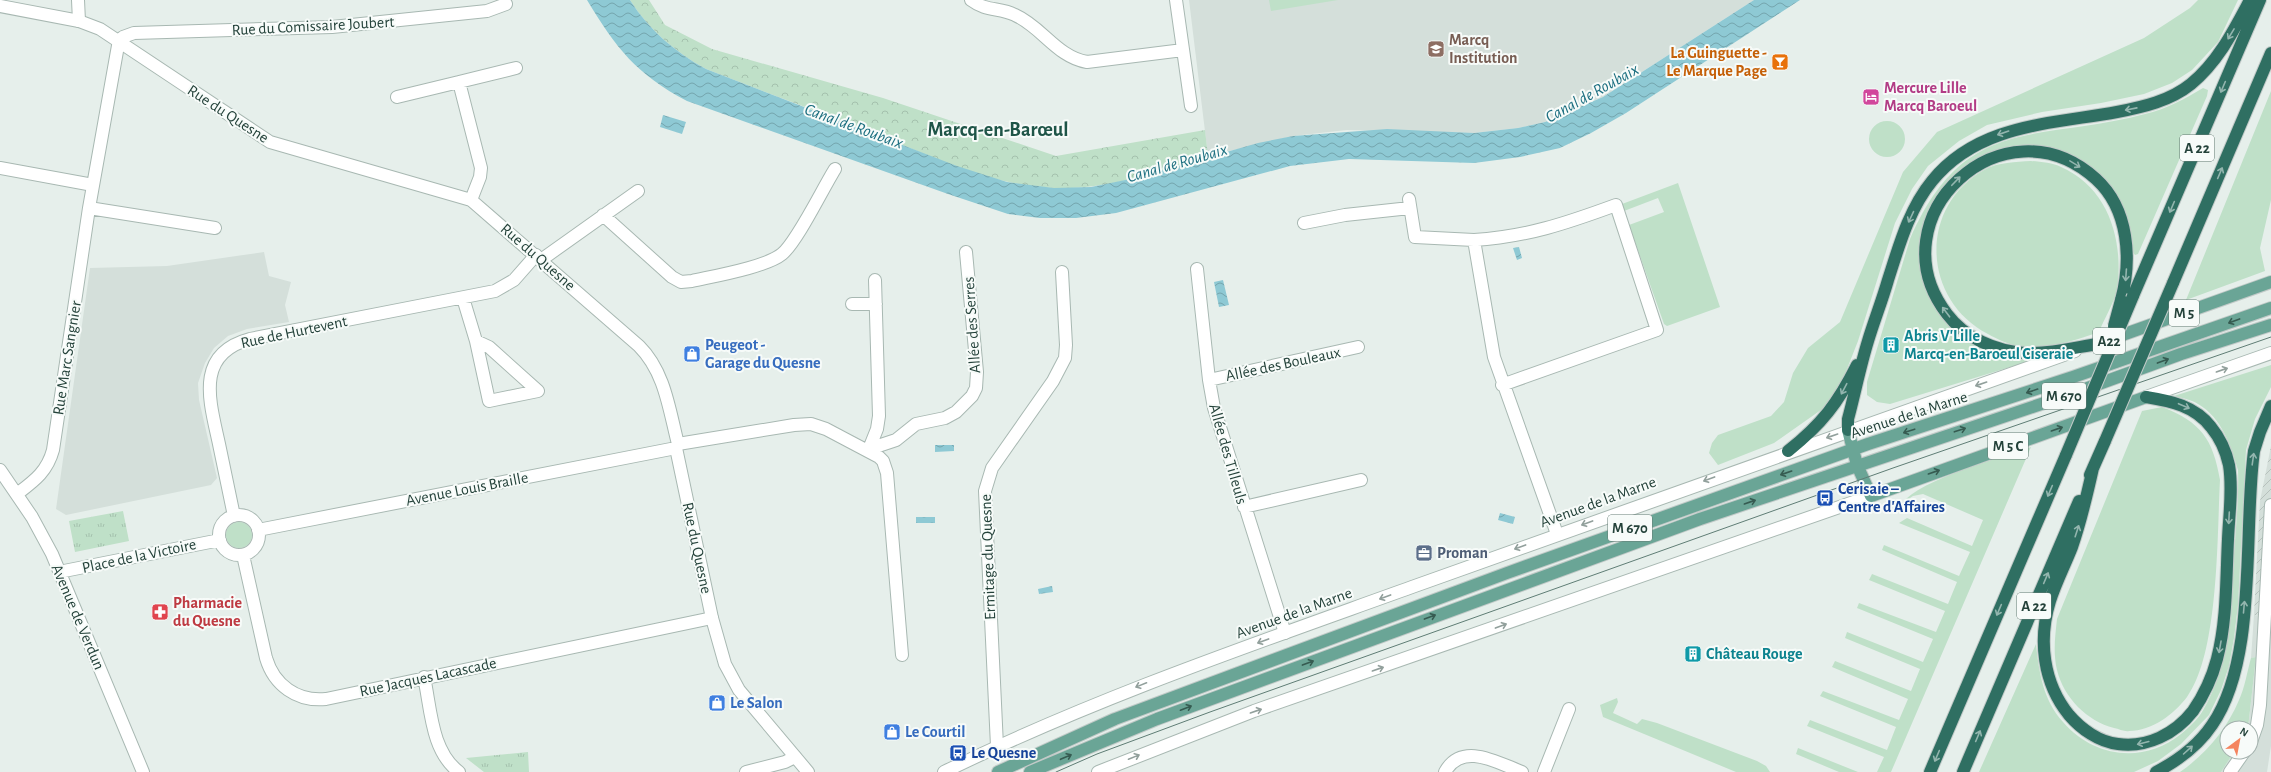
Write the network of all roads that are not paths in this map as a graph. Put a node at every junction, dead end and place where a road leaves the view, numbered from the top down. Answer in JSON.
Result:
{"nodes":[{"id":1,"x":78,"y":0,"type":"edge"},
{"id":2,"x":971,"y":0,"type":"edge"},
{"id":3,"x":1176,"y":0,"type":"edge"},
{"id":4,"x":2250,"y":0,"type":"edge"},
{"id":5,"x":2260,"y":0,"type":"edge"},
{"id":6,"x":506,"y":4,"type":"dead end"},
{"id":7,"x":0,"y":6,"type":"edge"},
{"id":8,"x":79,"y":21,"type":"junction"},
{"id":9,"x":119,"y":40,"type":"junction"},
{"id":10,"x":1182,"y":50,"type":"junction"},
{"id":11,"x":2271,"y":54,"type":"edge"},
{"id":12,"x":516,"y":68,"type":"dead end"},
{"id":13,"x":459,"y":82,"type":"junction"},
{"id":14,"x":397,"y":97,"type":"dead end"},
{"id":15,"x":1191,"y":106,"type":"dead end"},
{"id":16,"x":0,"y":168,"type":"edge"},
{"id":17,"x":835,"y":169,"type":"dead end"},
{"id":18,"x":93,"y":186,"type":"junction"},
{"id":19,"x":638,"y":191,"type":"dead end"},
{"id":20,"x":471,"y":200,"type":"junction"},
{"id":21,"x":89,"y":208,"type":"junction"},
{"id":22,"x":603,"y":215,"type":"junction"},
{"id":23,"x":1304,"y":223,"type":"dead end"},
{"id":24,"x":215,"y":228,"type":"dead end"},
{"id":25,"x":1474,"y":240,"type":"junction"},
{"id":26,"x":966,"y":252,"type":"dead end"},
{"id":27,"x":539,"y":257,"type":"junction"},
{"id":28,"x":1198,"y":269,"type":"dead end"},
{"id":29,"x":1062,"y":272,"type":"dead end"},
{"id":30,"x":875,"y":280,"type":"dead end"},
{"id":31,"x":2271,"y":282,"type":"edge"},
{"id":32,"x":463,"y":298,"type":"junction"},
{"id":33,"x":852,"y":304,"type":"dead end"},
{"id":34,"x":876,"y":304,"type":"junction"},
{"id":35,"x":2271,"y":308,"type":"edge"},
{"id":36,"x":2271,"y":325,"type":"edge"},
{"id":37,"x":476,"y":341,"type":"junction"},
{"id":38,"x":1868,"y":342,"type":"junction"},
{"id":39,"x":2097,"y":344,"type":"junction"},
{"id":40,"x":1358,"y":347,"type":"dead end"},
{"id":41,"x":2271,"y":353,"type":"edge"},
{"id":42,"x":1208,"y":380,"type":"junction"},
{"id":43,"x":2097,"y":382,"type":"junction"},
{"id":44,"x":1502,"y":385,"type":"junction"},
{"id":45,"x":2146,"y":397,"type":"junction"},
{"id":46,"x":2269,"y":410,"type":"edge"},
{"id":47,"x":2271,"y":426,"type":"edge"},
{"id":48,"x":1848,"y":430,"type":"junction"},
{"id":49,"x":677,"y":446,"type":"junction"},
{"id":50,"x":869,"y":449,"type":"junction"},
{"id":51,"x":1788,"y":451,"type":"junction"},
{"id":52,"x":1852,"y":451,"type":"junction"},
{"id":53,"x":1857,"y":465,"type":"junction"},
{"id":54,"x":2093,"y":468,"type":"junction"},
{"id":55,"x":0,"y":470,"type":"edge"},
{"id":56,"x":1361,"y":480,"type":"dead end"},
{"id":57,"x":17,"y":494,"type":"junction"},
{"id":58,"x":1871,"y":496,"type":"junction"},
{"id":59,"x":2271,"y":505,"type":"edge"},
{"id":60,"x":1244,"y":507,"type":"junction"},
{"id":61,"x":234,"y":516,"type":"junction"},
{"id":62,"x":258,"y":530,"type":"junction"},
{"id":63,"x":1557,"y":534,"type":"junction"},
{"id":64,"x":220,"y":540,"type":"junction"},
{"id":65,"x":243,"y":555,"type":"junction"},
{"id":66,"x":59,"y":572,"type":"junction"},
{"id":67,"x":712,"y":618,"type":"junction"},
{"id":68,"x":1285,"y":633,"type":"junction"},
{"id":69,"x":902,"y":655,"type":"dead end"},
{"id":70,"x":424,"y":677,"type":"junction"},
{"id":71,"x":1569,"y":709,"type":"dead end"},
{"id":72,"x":2258,"y":720,"type":"edge"},
{"id":73,"x":997,"y":746,"type":"junction"},
{"id":74,"x":795,"y":757,"type":"junction"},
{"id":75,"x":2238,"y":760,"type":"edge"},
{"id":76,"x":143,"y":772,"type":"edge"},
{"id":77,"x":459,"y":772,"type":"edge"},
{"id":78,"x":746,"y":772,"type":"edge"},
{"id":79,"x":808,"y":772,"type":"edge"},
{"id":80,"x":944,"y":772,"type":"edge"},
{"id":81,"x":998,"y":772,"type":"edge"},
{"id":82,"x":1030,"y":772,"type":"edge"},
{"id":83,"x":1098,"y":772,"type":"edge"},
{"id":84,"x":1445,"y":772,"type":"edge"},
{"id":85,"x":1522,"y":772,"type":"edge"},
{"id":86,"x":1544,"y":772,"type":"edge"},
{"id":87,"x":1930,"y":772,"type":"edge"},
{"id":88,"x":1963,"y":772,"type":"edge"},
{"id":89,"x":2156,"y":772,"type":"edge"},
{"id":90,"x":2230,"y":772,"type":"edge"}],
"edges":[{"from":1,"to":8,"type":"street"},
{"from":2,"to":10,"type":"street"},
{"from":3,"to":10,"type":"street"},
{"from":4,"to":38,"type":"highway","one_way":true},
{"from":5,"to":43,"type":"highway","number":"A 22","one_way":true,"bridge":true},
{"from":6,"to":9,"type":"street","name":"Rue du Comissaire Joubert"},
{"from":7,"to":8,"type":"street","name":"Rue du Quesne"},
{"from":8,"to":9,"type":"street","name":"Rue du Quesne"},
{"from":9,"to":18,"type":"street","name":"Rue Marc Sangnier"},
{"from":9,"to":20,"type":"street","name":"Rue du Quesne"},
{"from":10,"to":15,"type":"street"},
{"from":54,"to":11,"type":"highway","number":"A 22","one_way":true,"bridge":true},
{"from":12,"to":13,"type":"street"},
{"from":13,"to":14,"type":"street"},
{"from":13,"to":20,"type":"street"},
{"from":16,"to":18,"type":"street"},
{"from":17,"to":22,"type":"street"},
{"from":18,"to":21,"type":"street","name":"Rue Marc Sangnier"},
{"from":19,"to":22,"type":"street","name":"Rue de Hurtevent"},
{"from":20,"to":27,"type":"street","name":"Rue du Quesne"},
{"from":21,"to":24,"type":"street"},
{"from":21,"to":57,"type":"street","name":"Rue Marc Sangnier"},
{"from":22,"to":27,"type":"street","name":"Rue de Hurtevent"},
{"from":23,"to":25,"type":"street"},
{"from":25,"to":44,"type":"street"},
{"from":25,"to":44,"type":"street"},
{"from":26,"to":50,"type":"street","name":"Allée des Serres"},
{"from":27,"to":32,"type":"street","name":"Rue de Hurtevent"},
{"from":27,"to":49,"type":"street","name":"Rue du Quesne"},
{"from":28,"to":42,"type":"street","name":"Allée des Tilleuls"},
{"from":29,"to":73,"type":"street","name":"Ermitage du Quesne"},
{"from":30,"to":34,"type":"street"},
{"from":31,"to":39,"type":"main road","name":"Avenue de la Marne","number":"M 5"},
{"from":32,"to":37,"type":"street"},
{"from":32,"to":61,"type":"street","name":"Rue de Hurtevent"},
{"from":33,"to":34,"type":"street"},
{"from":34,"to":50,"type":"street"},
{"from":35,"to":52,"type":"main road","name":"Avenue de la Marne","number":"M 670","one_way":true},
{"from":53,"to":36,"type":"main road","name":"Avenue de la Marne","number":"M 670","one_way":true},
{"from":37,"to":37,"type":"street"},
{"from":38,"to":48,"type":"highway"},
{"from":38,"to":51,"type":"highway","one_way":true},
{"from":39,"to":43,"type":"highway","number":"A22","one_way":true,"bridge":true},
{"from":39,"to":48,"type":"street","name":"Avenue de la Marne","number":"M 5","one_way":true},
{"from":40,"to":42,"type":"street","name":"Allée des Bouleaux"},
{"from":45,"to":41,"type":"street","number":"M 5 C","one_way":true},
{"from":42,"to":60,"type":"street","name":"Allée des Tilleuls"},
{"from":43,"to":87,"type":"highway","number":"A 22","one_way":true,"bridge":true},
{"from":44,"to":63,"type":"street"},
{"from":45,"to":54,"type":"highway","one_way":true},
{"from":58,"to":45,"type":"main road","number":"M 5 C","one_way":true},
{"from":46,"to":47,"type":"street"},
{"from":89,"to":46,"type":"highway","one_way":true},
{"from":48,"to":51,"type":"street","name":"Avenue de la Marne","number":"M 5","one_way":true},
{"from":48,"to":52,"type":"main road"},
{"from":49,"to":50,"type":"street"},
{"from":49,"to":62,"type":"street","name":"Avenue Louis Braille"},
{"from":49,"to":67,"type":"street","name":"Rue du Quesne"},
{"from":50,"to":69,"type":"street"},
{"from":51,"to":63,"type":"street","name":"Avenue de la Marne","number":"M 5","one_way":true},
{"from":52,"to":53,"type":"main road"},
{"from":52,"to":81,"type":"main road","name":"Avenue de la Marne","number":"M 670","one_way":true},
{"from":53,"to":58,"type":"main road"},
{"from":82,"to":53,"type":"main road","name":"Avenue de la Marne","number":"M 670","one_way":true},
{"from":88,"to":54,"type":"highway","number":"A 22","one_way":true},
{"from":55,"to":57,"type":"street","name":"Avenue de Verdun"},
{"from":56,"to":60,"type":"street"},
{"from":57,"to":66,"type":"street","name":"Avenue de Verdun"},
{"from":83,"to":58,"type":"street","number":"M 5 C","one_way":true},
{"from":59,"to":72,"type":"street"},
{"from":60,"to":68,"type":"street","name":"Allée des Tilleuls"},
{"from":61,"to":62,"type":"street"},
{"from":61,"to":64,"type":"street"},
{"from":62,"to":65,"type":"street"},
{"from":63,"to":68,"type":"street","name":"Avenue de la Marne","number":"M 5","one_way":true},
{"from":64,"to":65,"type":"street"},
{"from":64,"to":66,"type":"street","name":"Place de la Victoire"},
{"from":65,"to":70,"type":"street","name":"Rue Jacques Lacascade"},
{"from":66,"to":76,"type":"street","name":"Avenue de Verdun"},
{"from":67,"to":70,"type":"street","name":"Rue Jacques Lacascade"},
{"from":67,"to":74,"type":"street","name":"Rue du Quesne"},
{"from":68,"to":73,"type":"street","name":"Avenue de la Marne","number":"M 5","one_way":true},
{"from":70,"to":77,"type":"street"},
{"from":71,"to":86,"type":"street"},
{"from":73,"to":80,"type":"street","name":"Avenue de la Marne","number":"M 5"},
{"from":74,"to":78,"type":"street"},
{"from":74,"to":79,"type":"street","name":"Rue du Quesne"},
{"from":75,"to":90,"type":"street"},
{"from":84,"to":85,"type":"street"}]}
